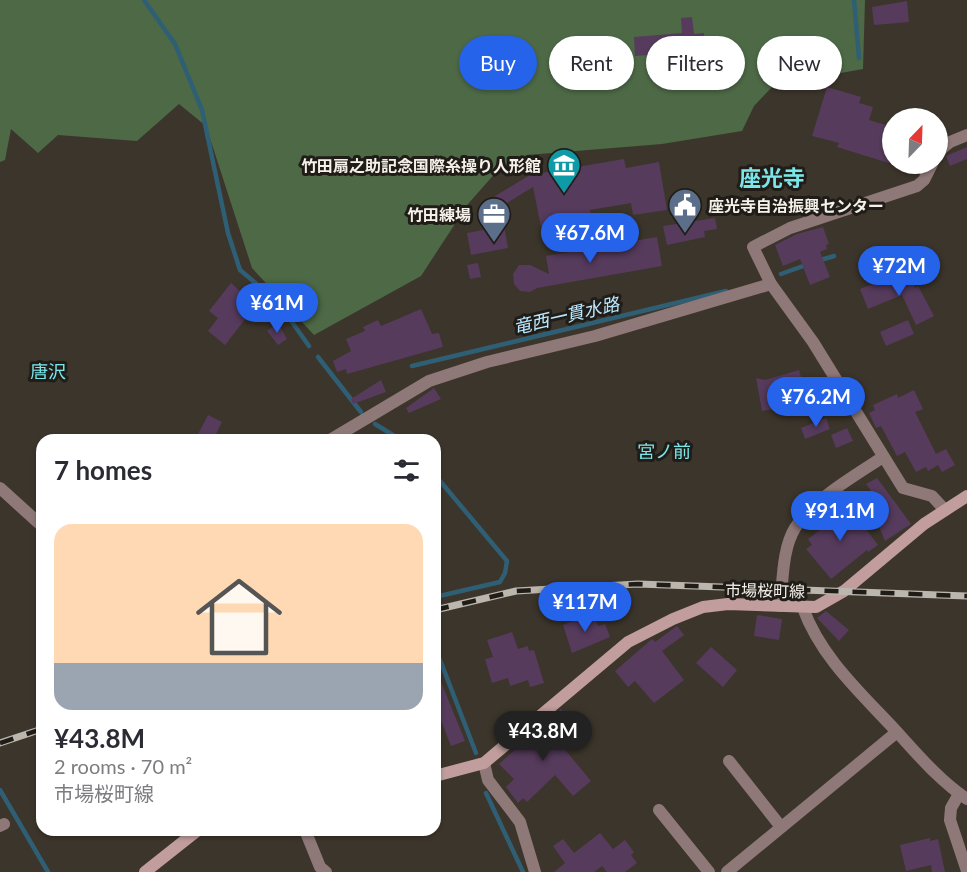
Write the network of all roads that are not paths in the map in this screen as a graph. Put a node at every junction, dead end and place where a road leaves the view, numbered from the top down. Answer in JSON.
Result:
{"nodes":[{"id":1,"x":967,"y":135,"type":"edge"},
{"id":2,"x":948,"y":143,"type":"edge"},
{"id":3,"x":927,"y":174,"type":"edge"},
{"id":4,"x":771,"y":285,"type":"junction"},
{"id":5,"x":340,"y":434,"type":"edge"},
{"id":6,"x":883,"y":457,"type":"junction"},
{"id":7,"x":0,"y":489,"type":"edge"},
{"id":8,"x":967,"y":496,"type":"edge"},
{"id":9,"x":945,"y":510,"type":"junction"},
{"id":10,"x":36,"y":521,"type":"edge"},
{"id":11,"x":780,"y":606,"type":"junction"},
{"id":12,"x":803,"y":608,"type":"junction"},
{"id":13,"x":897,"y":732,"type":"junction"},
{"id":14,"x":729,"y":761,"type":"dead end"},
{"id":15,"x":484,"y":763,"type":"junction"},
{"id":16,"x":441,"y":774,"type":"edge"},
{"id":17,"x":963,"y":796,"type":"edge"},
{"id":18,"x":659,"y":810,"type":"dead end"},
{"id":19,"x":781,"y":827,"type":"junction"},
{"id":20,"x":190,"y":836,"type":"edge"},
{"id":21,"x":307,"y":836,"type":"edge"},
{"id":22,"x":967,"y":871,"type":"edge"},
{"id":23,"x":145,"y":872,"type":"edge"},
{"id":24,"x":326,"y":872,"type":"edge"},
{"id":25,"x":535,"y":872,"type":"edge"},
{"id":26,"x":709,"y":872,"type":"edge"},
{"id":27,"x":727,"y":872,"type":"edge"}],
"edges":[{"from":1,"to":2,"type":"street"},
{"from":3,"to":4,"type":"street"},
{"from":4,"to":5,"type":"street"},
{"from":4,"to":6,"type":"street"},
{"from":6,"to":9,"type":"street"},
{"from":6,"to":11,"type":"street"},
{"from":7,"to":10,"type":"street"},
{"from":8,"to":9,"type":"main road","name":"市場桜町線"},
{"from":9,"to":12,"type":"main road","name":"市場桜町線"},
{"from":11,"to":12,"type":"main road","name":"市場桜町線"},
{"from":11,"to":15,"type":"main road","name":"市場桜町線"},
{"from":12,"to":13,"type":"street"},
{"from":13,"to":17,"type":"street"},
{"from":13,"to":19,"type":"street"},
{"from":14,"to":19,"type":"street"},
{"from":15,"to":16,"type":"main road","name":"市場桜町線"},
{"from":15,"to":25,"type":"street"},
{"from":17,"to":22,"type":"street"},
{"from":18,"to":26,"type":"street"},
{"from":19,"to":27,"type":"street"},
{"from":20,"to":23,"type":"main road"},
{"from":21,"to":24,"type":"street"}]}
